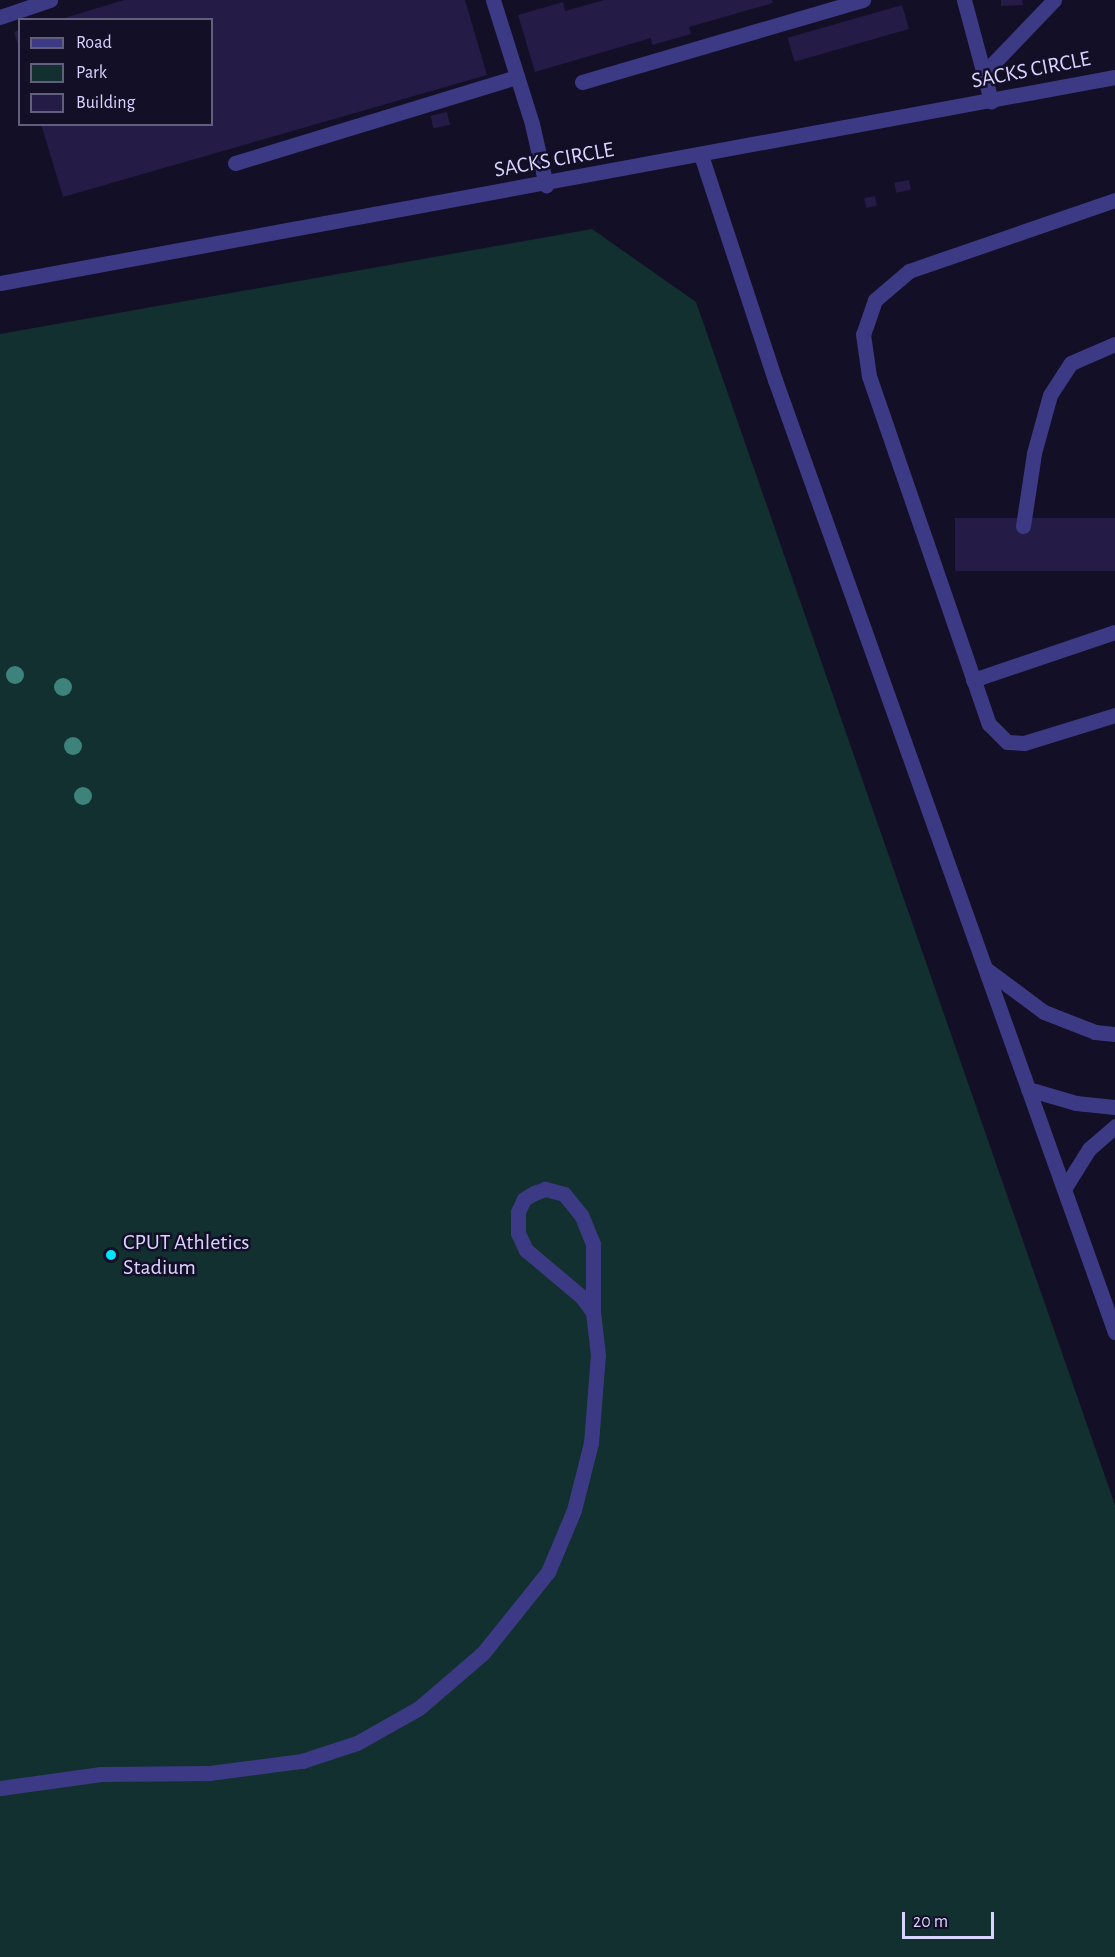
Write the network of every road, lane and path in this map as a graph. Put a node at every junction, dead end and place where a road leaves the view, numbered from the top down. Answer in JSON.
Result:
{"nodes":[{"id":1,"x":50,"y":0,"type":"edge"},
{"id":2,"x":493,"y":0,"type":"edge"},
{"id":3,"x":863,"y":0,"type":"edge"},
{"id":4,"x":964,"y":0,"type":"edge"},
{"id":5,"x":1054,"y":0,"type":"edge"},
{"id":6,"x":0,"y":16,"type":"edge"},
{"id":7,"x":984,"y":73,"type":"junction"},
{"id":8,"x":517,"y":77,"type":"junction"},
{"id":9,"x":1115,"y":77,"type":"edge"},
{"id":10,"x":582,"y":82,"type":"dead end"},
{"id":11,"x":991,"y":101,"type":"junction"},
{"id":12,"x":701,"y":155,"type":"junction"},
{"id":13,"x":235,"y":163,"type":"dead end"},
{"id":14,"x":546,"y":184,"type":"junction"},
{"id":15,"x":1115,"y":200,"type":"edge"},
{"id":16,"x":0,"y":283,"type":"edge"},
{"id":17,"x":1115,"y":344,"type":"edge"},
{"id":18,"x":1023,"y":525,"type":"dead end"},
{"id":19,"x":1115,"y":632,"type":"edge"},
{"id":20,"x":973,"y":680,"type":"junction"},
{"id":21,"x":1115,"y":715,"type":"edge"},
{"id":22,"x":986,"y":969,"type":"junction"},
{"id":23,"x":1115,"y":1034,"type":"edge"},
{"id":24,"x":1028,"y":1089,"type":"junction"},
{"id":25,"x":1115,"y":1107,"type":"edge"},
{"id":26,"x":1115,"y":1126,"type":"edge"},
{"id":27,"x":1064,"y":1189,"type":"junction"},
{"id":28,"x":592,"y":1312,"type":"junction"},
{"id":29,"x":1115,"y":1332,"type":"edge"},
{"id":30,"x":0,"y":1788,"type":"edge"}],
"edges":[{"from":1,"to":6,"type":"street"},
{"from":2,"to":8,"type":"street"},
{"from":3,"to":10,"type":"street"},
{"from":4,"to":7,"type":"street"},
{"from":5,"to":7,"type":"street"},
{"from":7,"to":11,"type":"street"},
{"from":8,"to":13,"type":"street"},
{"from":8,"to":14,"type":"street"},
{"from":9,"to":11,"type":"street","name":"SACKS CIRCLE"},
{"from":11,"to":12,"type":"street","name":"SACKS CIRCLE"},
{"from":12,"to":14,"type":"street","name":"SACKS CIRCLE"},
{"from":12,"to":22,"type":"street"},
{"from":14,"to":16,"type":"street","name":"SACKS CIRCLE"},
{"from":15,"to":20,"type":"street"},
{"from":17,"to":18,"type":"street"},
{"from":19,"to":20,"type":"street"},
{"from":20,"to":21,"type":"street"},
{"from":22,"to":23,"type":"street"},
{"from":22,"to":24,"type":"street"},
{"from":24,"to":25,"type":"street"},
{"from":24,"to":27,"type":"street"},
{"from":26,"to":27,"type":"street"},
{"from":27,"to":29,"type":"street"},
{"from":28,"to":28,"type":"street"},
{"from":28,"to":30,"type":"street"}]}
